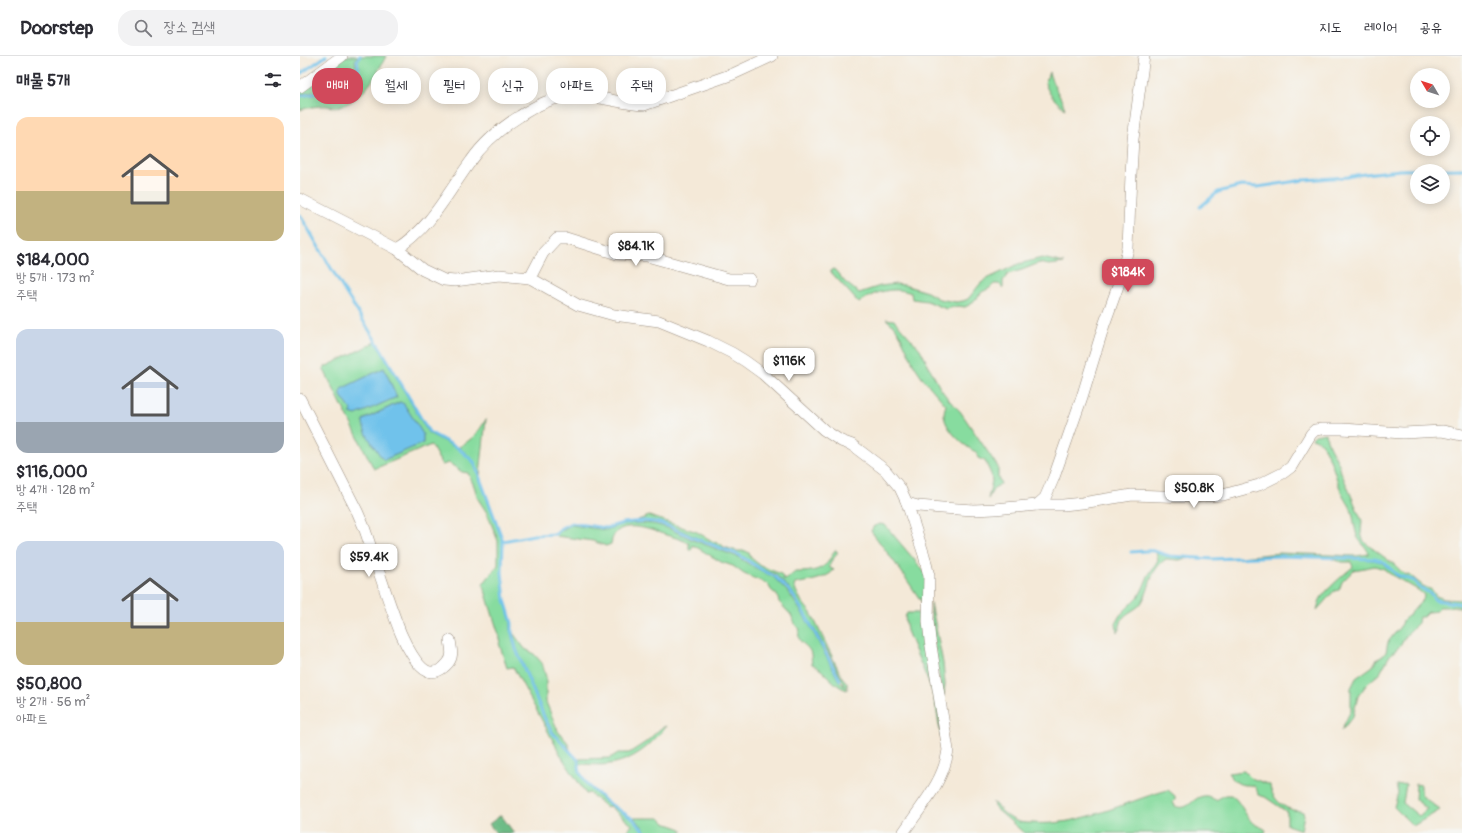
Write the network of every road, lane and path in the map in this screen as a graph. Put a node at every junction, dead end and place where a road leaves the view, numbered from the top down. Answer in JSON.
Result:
{"nodes":[{"id":1,"x":342,"y":56,"type":"edge"},
{"id":2,"x":772,"y":56,"type":"edge"},
{"id":3,"x":1144,"y":56,"type":"edge"},
{"id":4,"x":300,"y":87,"type":"edge"},
{"id":5,"x":300,"y":199,"type":"edge"},
{"id":6,"x":397,"y":249,"type":"junction"},
{"id":7,"x":530,"y":278,"type":"junction"},
{"id":8,"x":750,"y":279,"type":"dead end"},
{"id":9,"x":300,"y":399,"type":"edge"},
{"id":10,"x":1462,"y":436,"type":"edge"},
{"id":11,"x":907,"y":503,"type":"junction"},
{"id":12,"x":1037,"y":505,"type":"junction"},
{"id":13,"x":450,"y":640,"type":"dead end"},
{"id":14,"x":903,"y":833,"type":"edge"}],
"edges":[{"from":1,"to":4,"type":"street"},
{"from":2,"to":6,"type":"street"},
{"from":3,"to":12,"type":"street"},
{"from":5,"to":6,"type":"street"},
{"from":6,"to":7,"type":"street"},
{"from":7,"to":8,"type":"street"},
{"from":7,"to":11,"type":"street"},
{"from":9,"to":13,"type":"street"},
{"from":10,"to":12,"type":"street"},
{"from":11,"to":12,"type":"street"},
{"from":11,"to":14,"type":"street"}]}
